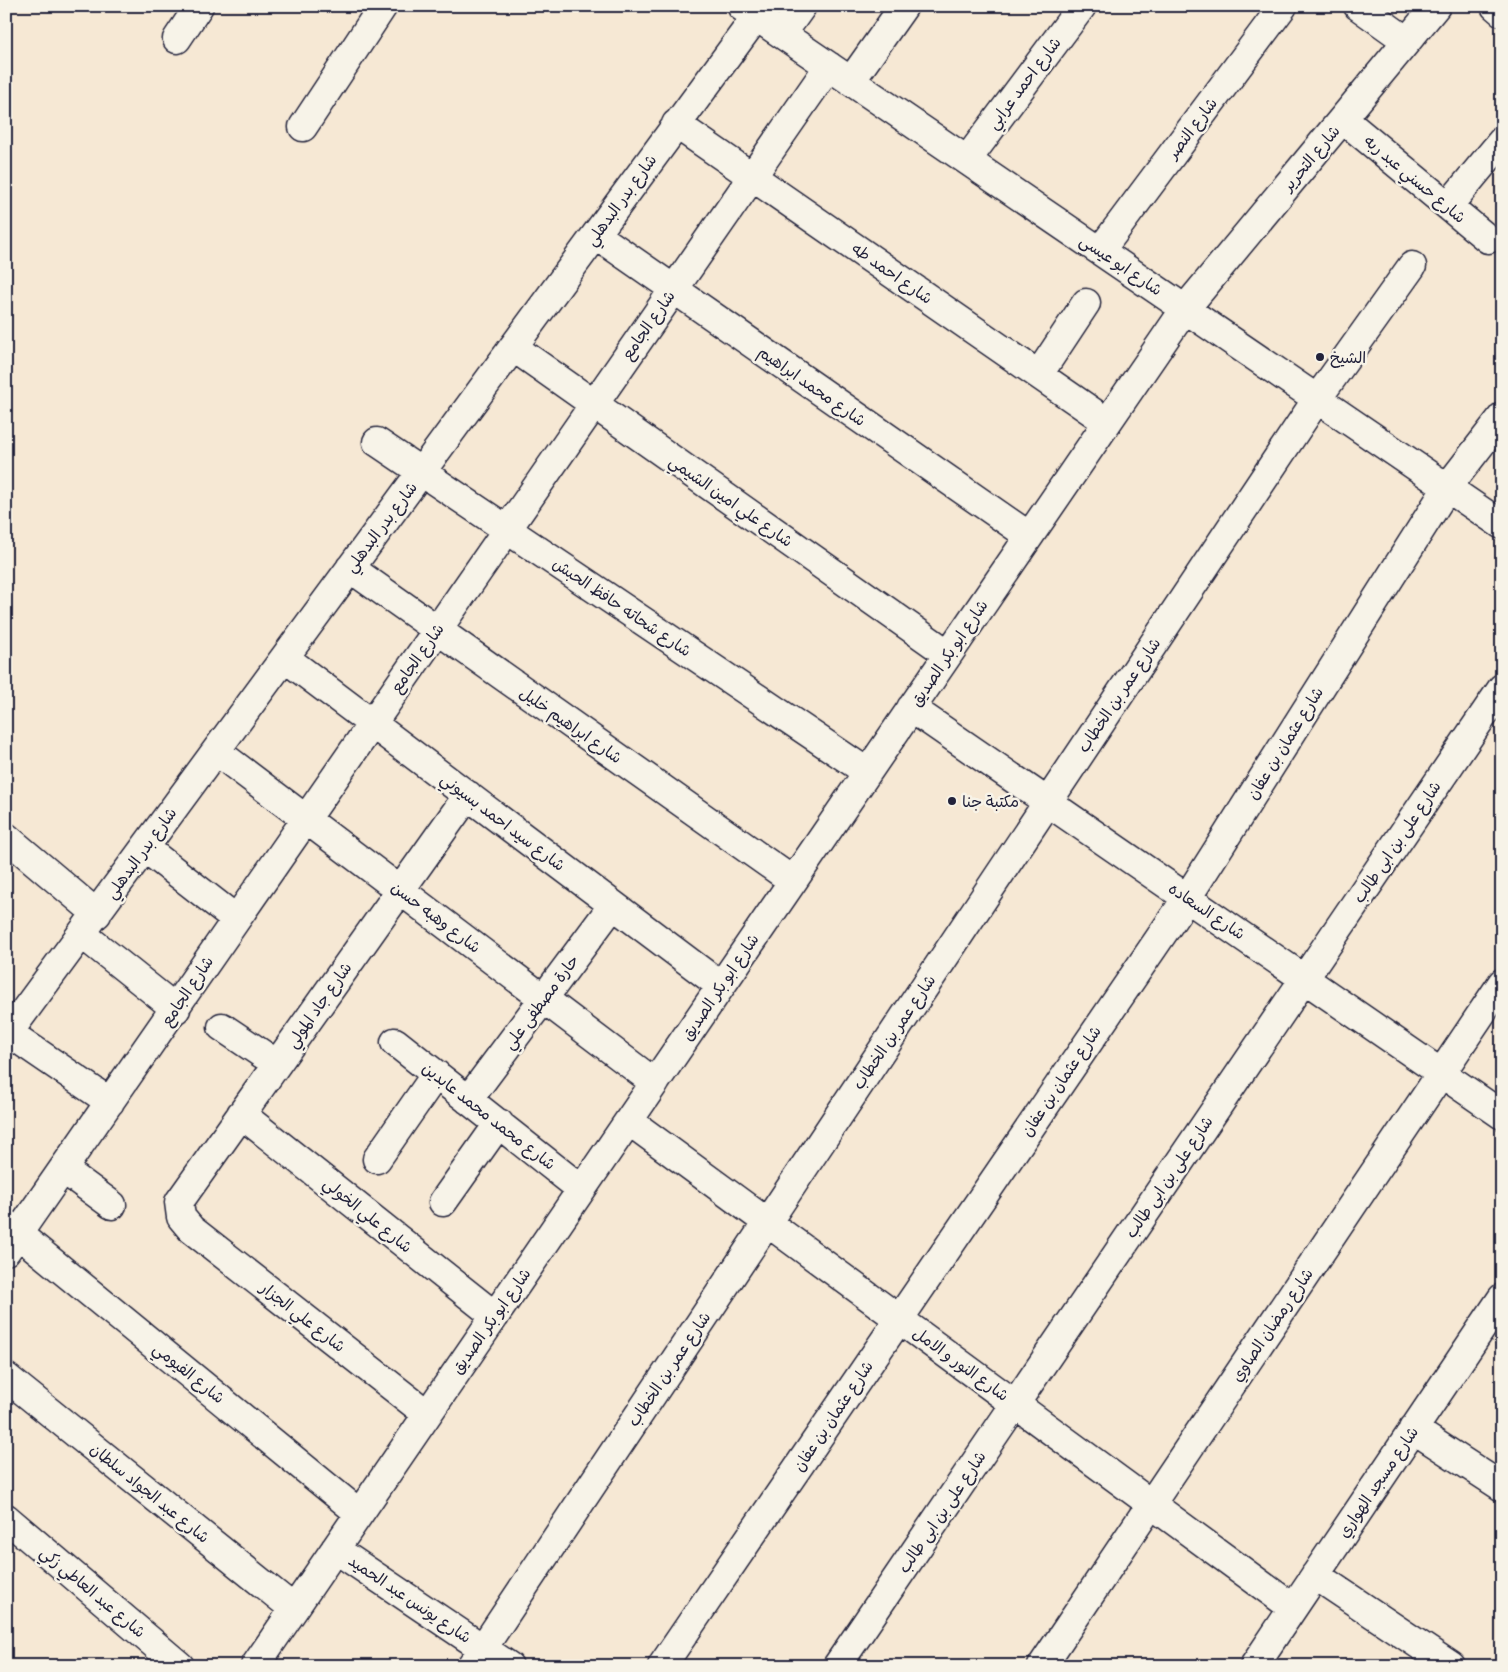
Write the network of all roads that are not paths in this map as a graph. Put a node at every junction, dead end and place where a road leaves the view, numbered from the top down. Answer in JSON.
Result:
{"nodes":[{"id":1,"x":199,"y":6,"type":"edge"},
{"id":2,"x":383,"y":6,"type":"edge"},
{"id":3,"x":802,"y":6,"type":"edge"},
{"id":4,"x":904,"y":6,"type":"edge"},
{"id":5,"x":1082,"y":6,"type":"edge"},
{"id":6,"x":1283,"y":6,"type":"edge"},
{"id":7,"x":1358,"y":6,"type":"edge"},
{"id":8,"x":1436,"y":6,"type":"edge"},
{"id":9,"x":1495,"y":6,"type":"edge"},
{"id":10,"x":748,"y":11,"type":"edge"},
{"id":11,"x":1502,"y":12,"type":"edge"},
{"id":12,"x":782,"y":34,"type":"junction"},
{"id":13,"x":177,"y":39,"type":"dead end"},
{"id":14,"x":1407,"y":41,"type":"junction"},
{"id":15,"x":840,"y":74,"type":"junction"},
{"id":16,"x":1343,"y":119,"type":"junction"},
{"id":17,"x":676,"y":124,"type":"junction"},
{"id":18,"x":303,"y":127,"type":"dead end"},
{"id":19,"x":1502,"y":141,"type":"edge"},
{"id":20,"x":967,"y":160,"type":"junction"},
{"id":21,"x":753,"y":177,"type":"junction"},
{"id":22,"x":1448,"y":206,"type":"junction"},
{"id":23,"x":596,"y":235,"type":"junction"},
{"id":24,"x":1488,"y":239,"type":"dead end"},
{"id":25,"x":1100,"y":251,"type":"junction"},
{"id":26,"x":1412,"y":266,"type":"dead end"},
{"id":27,"x":673,"y":289,"type":"junction"},
{"id":28,"x":1086,"y":302,"type":"dead end"},
{"id":29,"x":1185,"y":309,"type":"junction"},
{"id":30,"x":513,"y":347,"type":"junction"},
{"id":31,"x":1039,"y":374,"type":"junction"},
{"id":32,"x":1317,"y":399,"type":"junction"},
{"id":33,"x":594,"y":404,"type":"junction"},
{"id":34,"x":1502,"y":417,"type":"edge"},
{"id":35,"x":1107,"y":422,"type":"junction"},
{"id":36,"x":377,"y":442,"type":"dead end"},
{"id":37,"x":422,"y":472,"type":"junction"},
{"id":38,"x":1447,"y":488,"type":"junction"},
{"id":39,"x":1502,"y":525,"type":"edge"},
{"id":40,"x":506,"y":529,"type":"junction"},
{"id":41,"x":1029,"y":536,"type":"junction"},
{"id":42,"x":350,"y":568,"type":"junction"},
{"id":43,"x":437,"y":630,"type":"junction"},
{"id":44,"x":948,"y":654,"type":"junction"},
{"id":45,"x":285,"y":658,"type":"junction"},
{"id":46,"x":1502,"y":688,"type":"edge"},
{"id":47,"x":911,"y":708,"type":"junction"},
{"id":48,"x":372,"y":723,"type":"junction"},
{"id":49,"x":216,"y":751,"type":"junction"},
{"id":50,"x":867,"y":772,"type":"junction"},
{"id":51,"x":468,"y":795,"type":"junction"},
{"id":52,"x":1048,"y":802,"type":"junction"},
{"id":53,"x":306,"y":818,"type":"junction"},
{"id":54,"x":6,"y":837,"type":"edge"},
{"id":55,"x":144,"y":848,"type":"junction"},
{"id":56,"x":793,"y":881,"type":"junction"},
{"id":57,"x":400,"y":890,"type":"junction"},
{"id":58,"x":1186,"y":898,"type":"junction"},
{"id":59,"x":613,"y":905,"type":"junction"},
{"id":60,"x":236,"y":919,"type":"junction"},
{"id":61,"x":89,"y":924,"type":"junction"},
{"id":62,"x":1304,"y":978,"type":"junction"},
{"id":63,"x":1502,"y":983,"type":"edge"},
{"id":64,"x":721,"y":986,"type":"junction"},
{"id":65,"x":544,"y":998,"type":"junction"},
{"id":66,"x":176,"y":1009,"type":"junction"},
{"id":67,"x":222,"y":1027,"type":"dead end"},
{"id":68,"x":8,"y":1034,"type":"edge"},
{"id":69,"x":396,"y":1042,"type":"dead end"},
{"id":70,"x":277,"y":1064,"type":"junction"},
{"id":71,"x":1441,"y":1073,"type":"junction"},
{"id":72,"x":436,"y":1074,"type":"junction"},
{"id":73,"x":655,"y":1082,"type":"junction"},
{"id":74,"x":468,"y":1100,"type":"junction"},
{"id":75,"x":110,"y":1102,"type":"junction"},
{"id":76,"x":241,"y":1114,"type":"junction"},
{"id":77,"x":1502,"y":1115,"type":"edge"},
{"id":78,"x":628,"y":1121,"type":"junction"},
{"id":79,"x":499,"y":1124,"type":"junction"},
{"id":80,"x":377,"y":1159,"type":"dead end"},
{"id":81,"x":63,"y":1169,"type":"junction"},
{"id":82,"x":581,"y":1189,"type":"junction"},
{"id":83,"x":443,"y":1202,"type":"dead end"},
{"id":84,"x":112,"y":1205,"type":"dead end"},
{"id":85,"x":181,"y":1217,"type":"joint"},
{"id":86,"x":767,"y":1222,"type":"junction"},
{"id":87,"x":10,"y":1236,"type":"edge"},
{"id":88,"x":1502,"y":1298,"type":"edge"},
{"id":89,"x":495,"y":1316,"type":"junction"},
{"id":90,"x":899,"y":1319,"type":"junction"},
{"id":91,"x":6,"y":1377,"type":"edge"},
{"id":92,"x":1015,"y":1404,"type":"junction"},
{"id":93,"x":427,"y":1414,"type":"junction"},
{"id":94,"x":1413,"y":1429,"type":"junction"},
{"id":95,"x":1502,"y":1487,"type":"edge"},
{"id":96,"x":1151,"y":1504,"type":"junction"},
{"id":97,"x":359,"y":1513,"type":"junction"},
{"id":98,"x":6,"y":1518,"type":"edge"},
{"id":99,"x":335,"y":1549,"type":"junction"},
{"id":100,"x":1315,"y":1576,"type":"junction"},
{"id":101,"x":1293,"y":1608,"type":"junction"},
{"id":102,"x":294,"y":1609,"type":"junction"},
{"id":103,"x":477,"y":1657,"type":"edge"},
{"id":104,"x":180,"y":1666,"type":"edge"},
{"id":105,"x":255,"y":1666,"type":"edge"},
{"id":106,"x":509,"y":1666,"type":"edge"},
{"id":107,"x":662,"y":1666,"type":"edge"},
{"id":108,"x":837,"y":1666,"type":"edge"},
{"id":109,"x":1042,"y":1666,"type":"edge"},
{"id":110,"x":1254,"y":1666,"type":"edge"},
{"id":111,"x":1451,"y":1666,"type":"edge"}],
"edges":[{"from":1,"to":13,"type":"street"},
{"from":2,"to":18,"type":"street"},
{"from":3,"to":12,"type":"street"},
{"from":4,"to":15,"type":"street","name":"شارع الجامع"},
{"from":5,"to":20,"type":"street","name":"شارع احمد عرابي"},
{"from":6,"to":25,"type":"street","name":"شارع النصر"},
{"from":7,"to":14,"type":"street"},
{"from":8,"to":14,"type":"street","name":"شارع التحرير"},
{"from":9,"to":11,"type":"street"},
{"from":10,"to":12,"type":"street","name":"شارع ابو عيسى"},
{"from":10,"to":17,"type":"street","name":"شارع بدر البدهلي"},
{"from":12,"to":15,"type":"street","name":"شارع ابو عيسى"},
{"from":14,"to":16,"type":"street","name":"شارع التحرير"},
{"from":15,"to":20,"type":"street","name":"شارع ابو عيسى"},
{"from":15,"to":21,"type":"street","name":"شارع الجامع"},
{"from":16,"to":22,"type":"street","name":"شارع حسني عبد ربه"},
{"from":16,"to":29,"type":"street","name":"شارع التحرير"},
{"from":17,"to":21,"type":"street","name":"شارع احمد طه"},
{"from":17,"to":23,"type":"street","name":"شارع بدر البدهلي"},
{"from":19,"to":22,"type":"street"},
{"from":20,"to":25,"type":"street","name":"شارع ابو عيسى"},
{"from":21,"to":27,"type":"street","name":"شارع الجامع"},
{"from":21,"to":31,"type":"street","name":"شارع احمد طه"},
{"from":22,"to":24,"type":"street","name":"شارع حسني عبد ربه"},
{"from":23,"to":27,"type":"street","name":"شارع محمد ابراهيم"},
{"from":23,"to":30,"type":"street","name":"شارع بدر البدهلي"},
{"from":25,"to":29,"type":"street","name":"شارع ابو عيسى"},
{"from":26,"to":32,"type":"street","name":"شارع عمر بن الخطاب"},
{"from":27,"to":33,"type":"street","name":"شارع الجامع"},
{"from":27,"to":41,"type":"street","name":"شارع محمد ابراهيم"},
{"from":28,"to":31,"type":"street"},
{"from":29,"to":32,"type":"street","name":"شارع ابو عيسى"},
{"from":29,"to":35,"type":"street","name":"شارع ابو بكر الصديق"},
{"from":30,"to":33,"type":"street","name":"شارع علي امين الشيمي"},
{"from":30,"to":37,"type":"street","name":"شارع بدر البدهلي"},
{"from":31,"to":35,"type":"street","name":"شارع احمد طه"},
{"from":32,"to":38,"type":"street","name":"شارع ابو عيسى"},
{"from":32,"to":52,"type":"street","name":"شارع عمر بن الخطاب"},
{"from":33,"to":40,"type":"street","name":"شارع الجامع"},
{"from":33,"to":44,"type":"street","name":"شارع علي امين الشيمي"},
{"from":34,"to":38,"type":"street","name":"شارع عثمان بن عفان"},
{"from":35,"to":41,"type":"street","name":"شارع ابو بكر الصديق"},
{"from":36,"to":37,"type":"street","name":"شارع شحاته حافظ الحبش"},
{"from":37,"to":40,"type":"street","name":"شارع شحاته حافظ الحبش"},
{"from":37,"to":42,"type":"street","name":"شارع بدر البدهلي"},
{"from":38,"to":39,"type":"street","name":"شارع ابو عيسى"},
{"from":38,"to":58,"type":"street","name":"شارع عثمان بن عفان"},
{"from":40,"to":43,"type":"street","name":"شارع الجامع"},
{"from":40,"to":50,"type":"street","name":"شارع شحاته حافظ الحبش"},
{"from":41,"to":44,"type":"street","name":"شارع ابو بكر الصديق"},
{"from":42,"to":43,"type":"street","name":"شارع ابراهيم خليل"},
{"from":42,"to":45,"type":"street","name":"شارع بدر البدهلي"},
{"from":43,"to":48,"type":"street","name":"شارع الجامع"},
{"from":43,"to":56,"type":"street","name":"شارع ابراهيم خليل"},
{"from":44,"to":47,"type":"street","name":"شارع ابو بكر الصديق"},
{"from":45,"to":48,"type":"street","name":"شارع سيد احمد بسيوني"},
{"from":45,"to":49,"type":"street","name":"شارع بدر البدهلي"},
{"from":46,"to":62,"type":"street","name":"شارع على بن ابى طالب"},
{"from":47,"to":50,"type":"street","name":"شارع ابو بكر الصديق"},
{"from":47,"to":52,"type":"street","name":"شارع السعاده"},
{"from":48,"to":51,"type":"street","name":"شارع سيد احمد بسيوني"},
{"from":48,"to":53,"type":"street","name":"شارع الجامع"},
{"from":49,"to":53,"type":"street","name":"شارع وهبه حسن"},
{"from":49,"to":55,"type":"street","name":"شارع بدر البدهلي"},
{"from":50,"to":56,"type":"street","name":"شارع ابو بكر الصديق"},
{"from":51,"to":57,"type":"street","name":"شارع جاد المولي"},
{"from":51,"to":59,"type":"street","name":"شارع سيد احمد بسيوني"},
{"from":52,"to":58,"type":"street","name":"شارع السعاده"},
{"from":52,"to":86,"type":"street","name":"شارع عمر بن الخطاب"},
{"from":53,"to":57,"type":"street","name":"شارع وهبه حسن"},
{"from":53,"to":60,"type":"street","name":"شارع الجامع"},
{"from":54,"to":61,"type":"street"},
{"from":55,"to":60,"type":"street"},
{"from":55,"to":61,"type":"street","name":"شارع بدر البدهلي"},
{"from":56,"to":64,"type":"street","name":"شارع ابو بكر الصديق"},
{"from":57,"to":65,"type":"street","name":"شارع وهبه حسن"},
{"from":57,"to":70,"type":"street","name":"شارع جاد المولي"},
{"from":58,"to":62,"type":"street","name":"شارع السعاده"},
{"from":58,"to":90,"type":"street","name":"شارع عثمان بن عفان"},
{"from":59,"to":64,"type":"street","name":"شارع سيد احمد بسيوني"},
{"from":59,"to":65,"type":"street","name":"حارة مصطفى علي"},
{"from":60,"to":66,"type":"street","name":"شارع الجامع"},
{"from":61,"to":66,"type":"street"},
{"from":61,"to":68,"type":"street","name":"شارع بدر البدهلي"},
{"from":62,"to":71,"type":"street","name":"شارع السعاده"},
{"from":62,"to":92,"type":"street","name":"شارع على بن ابى طالب"},
{"from":63,"to":71,"type":"street","name":"شارع رمضان الصاوي"},
{"from":64,"to":73,"type":"street","name":"شارع ابو بكر الصديق"},
{"from":65,"to":73,"type":"street","name":"شارع وهبه حسن"},
{"from":65,"to":74,"type":"street","name":"حارة مصطفى علي"},
{"from":66,"to":75,"type":"street","name":"شارع الجامع"},
{"from":67,"to":70,"type":"street"},
{"from":68,"to":75,"type":"street"},
{"from":69,"to":72,"type":"street","name":"شارع محمد محمد عابدين"},
{"from":70,"to":76,"type":"street","name":"شارع جاد المولي"},
{"from":71,"to":77,"type":"street","name":"شارع السعاده"},
{"from":71,"to":96,"type":"street","name":"شارع رمضان الصاوي"},
{"from":72,"to":74,"type":"street","name":"شارع محمد محمد عابدين"},
{"from":72,"to":80,"type":"street"},
{"from":73,"to":78,"type":"street","name":"شارع ابو بكر الصديق"},
{"from":74,"to":79,"type":"street","name":"شارع محمد محمد عابدين"},
{"from":75,"to":81,"type":"street","name":"شارع الجامع"},
{"from":76,"to":85,"type":"street","name":"شارع جاد المولي"},
{"from":76,"to":89,"type":"street","name":"شارع علي الخولي"},
{"from":78,"to":82,"type":"street","name":"شارع ابو بكر الصديق"},
{"from":78,"to":86,"type":"street","name":"شارع النور و الامل"},
{"from":79,"to":82,"type":"street","name":"شارع محمد محمد عابدين"},
{"from":79,"to":83,"type":"street"},
{"from":81,"to":84,"type":"street"},
{"from":81,"to":87,"type":"street","name":"شارع الجامع"},
{"from":82,"to":89,"type":"street","name":"شارع ابو بكر الصديق"},
{"from":85,"to":93,"type":"street","name":"شارع علي الجزار"},
{"from":86,"to":90,"type":"street","name":"شارع النور و الامل"},
{"from":86,"to":103,"type":"street","name":"شارع عمر بن الخطاب"},
{"from":87,"to":97,"type":"street","name":"شارع الفيومي"},
{"from":88,"to":94,"type":"street","name":"شارع مسجد الهواري"},
{"from":89,"to":93,"type":"street","name":"شارع ابو بكر الصديق"},
{"from":90,"to":92,"type":"street","name":"شارع النور و الامل"},
{"from":90,"to":107,"type":"street","name":"شارع عثمان بن عفان"},
{"from":91,"to":102,"type":"street","name":"شارع عبد الجواد سلطان"},
{"from":92,"to":96,"type":"street","name":"شارع النور و الامل"},
{"from":92,"to":108,"type":"street","name":"شارع على بن ابى طالب"},
{"from":93,"to":97,"type":"street","name":"شارع ابو بكر الصديق"},
{"from":94,"to":95,"type":"street"},
{"from":94,"to":100,"type":"street","name":"شارع مسجد الهواري"},
{"from":96,"to":101,"type":"street","name":"شارع النور و الامل"},
{"from":96,"to":109,"type":"street","name":"شارع رمضان الصاوي"},
{"from":97,"to":99,"type":"street","name":"شارع ابو بكر الصديق"},
{"from":98,"to":104,"type":"street","name":"شارع عبد العاطي زكي"},
{"from":99,"to":102,"type":"street","name":"شارع ابو بكر الصديق"},
{"from":99,"to":103,"type":"street","name":"شارع يونس عبد الحميد"},
{"from":100,"to":101,"type":"street","name":"شارع مسجد الهواري"},
{"from":100,"to":111,"type":"street"},
{"from":101,"to":110,"type":"street","name":"شارع مسجد الهواري"},
{"from":102,"to":105,"type":"street","name":"شارع ابو بكر الصديق"},
{"from":103,"to":106,"type":"street","name":"شارع يونس عبد الحميد"}]}
